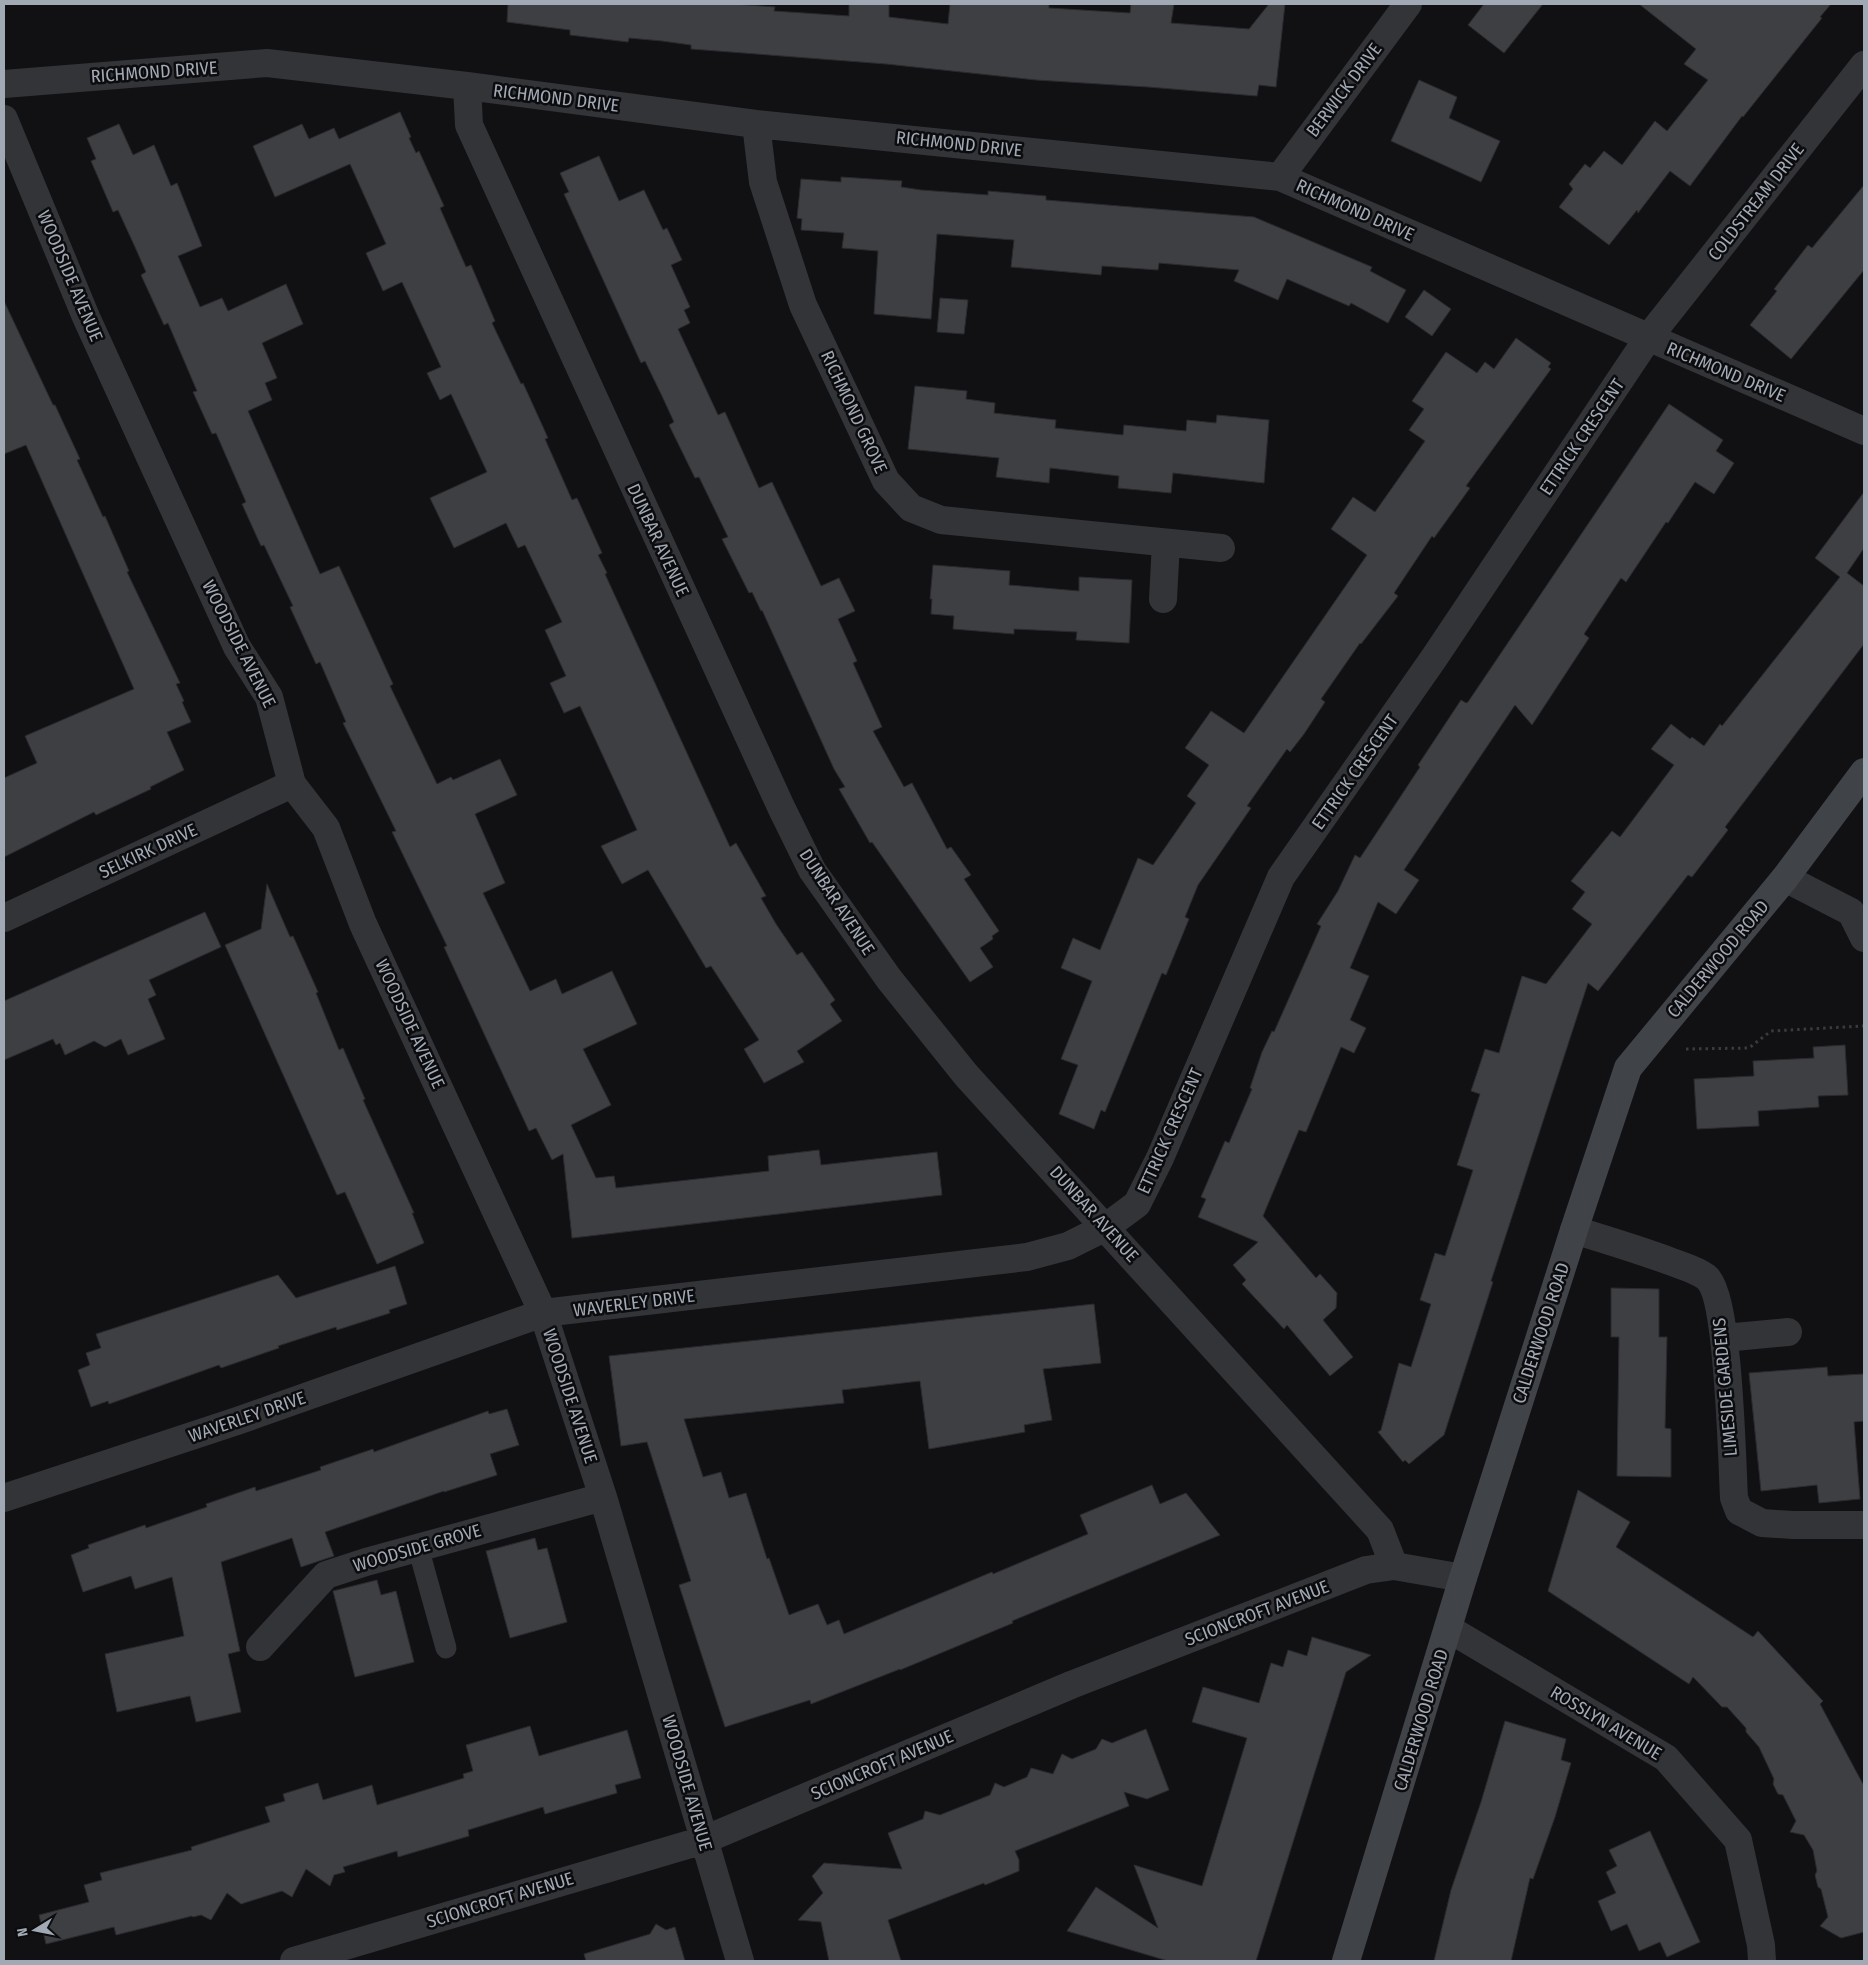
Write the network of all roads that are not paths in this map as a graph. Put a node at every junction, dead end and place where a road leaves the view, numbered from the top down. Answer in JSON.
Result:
{"nodes":[{"id":1,"x":1408,"y":4,"type":"edge"},
{"id":2,"x":1864,"y":65,"type":"edge"},
{"id":3,"x":4,"y":84,"type":"edge"},
{"id":4,"x":467,"y":86,"type":"junction"},
{"id":5,"x":4,"y":119,"type":"edge"},
{"id":6,"x":756,"y":124,"type":"junction"},
{"id":7,"x":1280,"y":177,"type":"junction"},
{"id":8,"x":1648,"y":338,"type":"junction"},
{"id":9,"x":1864,"y":431,"type":"edge"},
{"id":10,"x":1166,"y":543,"type":"junction"},
{"id":11,"x":1221,"y":548,"type":"dead end"},
{"id":12,"x":1163,"y":599,"type":"dead end"},
{"id":13,"x":1864,"y":772,"type":"edge"},
{"id":14,"x":292,"y":784,"type":"junction"},
{"id":15,"x":1785,"y":878,"type":"junction"},
{"id":16,"x":4,"y":918,"type":"edge"},
{"id":17,"x":1864,"y":938,"type":"edge"},
{"id":18,"x":1106,"y":1227,"type":"junction"},
{"id":19,"x":1574,"y":1230,"type":"junction"},
{"id":20,"x":543,"y":1313,"type":"junction"},
{"id":21,"x":1788,"y":1332,"type":"dead end"},
{"id":22,"x":1724,"y":1338,"type":"junction"},
{"id":23,"x":4,"y":1498,"type":"edge"},
{"id":24,"x":603,"y":1498,"type":"junction"},
{"id":25,"x":1864,"y":1525,"type":"edge"},
{"id":26,"x":418,"y":1547,"type":"junction"},
{"id":27,"x":1394,"y":1566,"type":"junction"},
{"id":28,"x":1463,"y":1578,"type":"junction"},
{"id":29,"x":1449,"y":1630,"type":"junction"},
{"id":30,"x":260,"y":1648,"type":"dead end"},
{"id":31,"x":446,"y":1648,"type":"dead end"},
{"id":32,"x":704,"y":1840,"type":"junction"},
{"id":33,"x":294,"y":1961,"type":"edge"},
{"id":34,"x":740,"y":1961,"type":"edge"},
{"id":35,"x":1346,"y":1961,"type":"edge"},
{"id":36,"x":1762,"y":1961,"type":"edge"}],
"edges":[{"from":1,"to":7,"type":"street","name":"BERWICK DRIVE"},
{"from":2,"to":8,"type":"street","name":"COLDSTREAM DRIVE"},
{"from":3,"to":4,"type":"street","name":"RICHMOND DRIVE"},
{"from":4,"to":6,"type":"street","name":"RICHMOND DRIVE"},
{"from":4,"to":18,"type":"street","name":"DUNBAR AVENUE"},
{"from":5,"to":14,"type":"street","name":"WOODSIDE AVENUE"},
{"from":6,"to":7,"type":"street","name":"RICHMOND DRIVE"},
{"from":6,"to":10,"type":"street","name":"RICHMOND GROVE"},
{"from":7,"to":8,"type":"street","name":"RICHMOND DRIVE"},
{"from":8,"to":9,"type":"street","name":"RICHMOND DRIVE"},
{"from":8,"to":18,"type":"street","name":"ETTRICK CRESCENT"},
{"from":10,"to":11,"type":"street","name":"RICHMOND GROVE"},
{"from":10,"to":12,"type":"street"},
{"from":13,"to":15,"type":"street","name":"CALDERWOOD ROAD"},
{"from":14,"to":16,"type":"street","name":"SELKIRK DRIVE"},
{"from":14,"to":20,"type":"street","name":"WOODSIDE AVENUE"},
{"from":15,"to":17,"type":"street"},
{"from":15,"to":19,"type":"street","name":"CALDERWOOD ROAD"},
{"from":18,"to":20,"type":"street","name":"WAVERLEY DRIVE"},
{"from":18,"to":27,"type":"street","name":"DUNBAR AVENUE"},
{"from":19,"to":22,"type":"street","name":"LIMESIDE GARDENS"},
{"from":19,"to":28,"type":"street","name":"CALDERWOOD ROAD"},
{"from":20,"to":23,"type":"street","name":"WAVERLEY DRIVE"},
{"from":20,"to":24,"type":"street","name":"WOODSIDE AVENUE"},
{"from":21,"to":22,"type":"street"},
{"from":22,"to":25,"type":"street","name":"LIMESIDE GARDENS"},
{"from":24,"to":26,"type":"street","name":"WOODSIDE GROVE"},
{"from":24,"to":32,"type":"street","name":"WOODSIDE AVENUE"},
{"from":26,"to":30,"type":"street","name":"WOODSIDE GROVE"},
{"from":26,"to":31,"type":"lane"},
{"from":27,"to":28,"type":"street","name":"SCIONCROFT AVENUE"},
{"from":27,"to":32,"type":"street","name":"SCIONCROFT AVENUE"},
{"from":28,"to":29,"type":"street","name":"CALDERWOOD ROAD"},
{"from":29,"to":35,"type":"street","name":"CALDERWOOD ROAD"},
{"from":29,"to":36,"type":"street","name":"ROSSLYN AVENUE"},
{"from":32,"to":33,"type":"street","name":"SCIONCROFT AVENUE"},
{"from":32,"to":34,"type":"street","name":"WOODSIDE AVENUE"}]}
